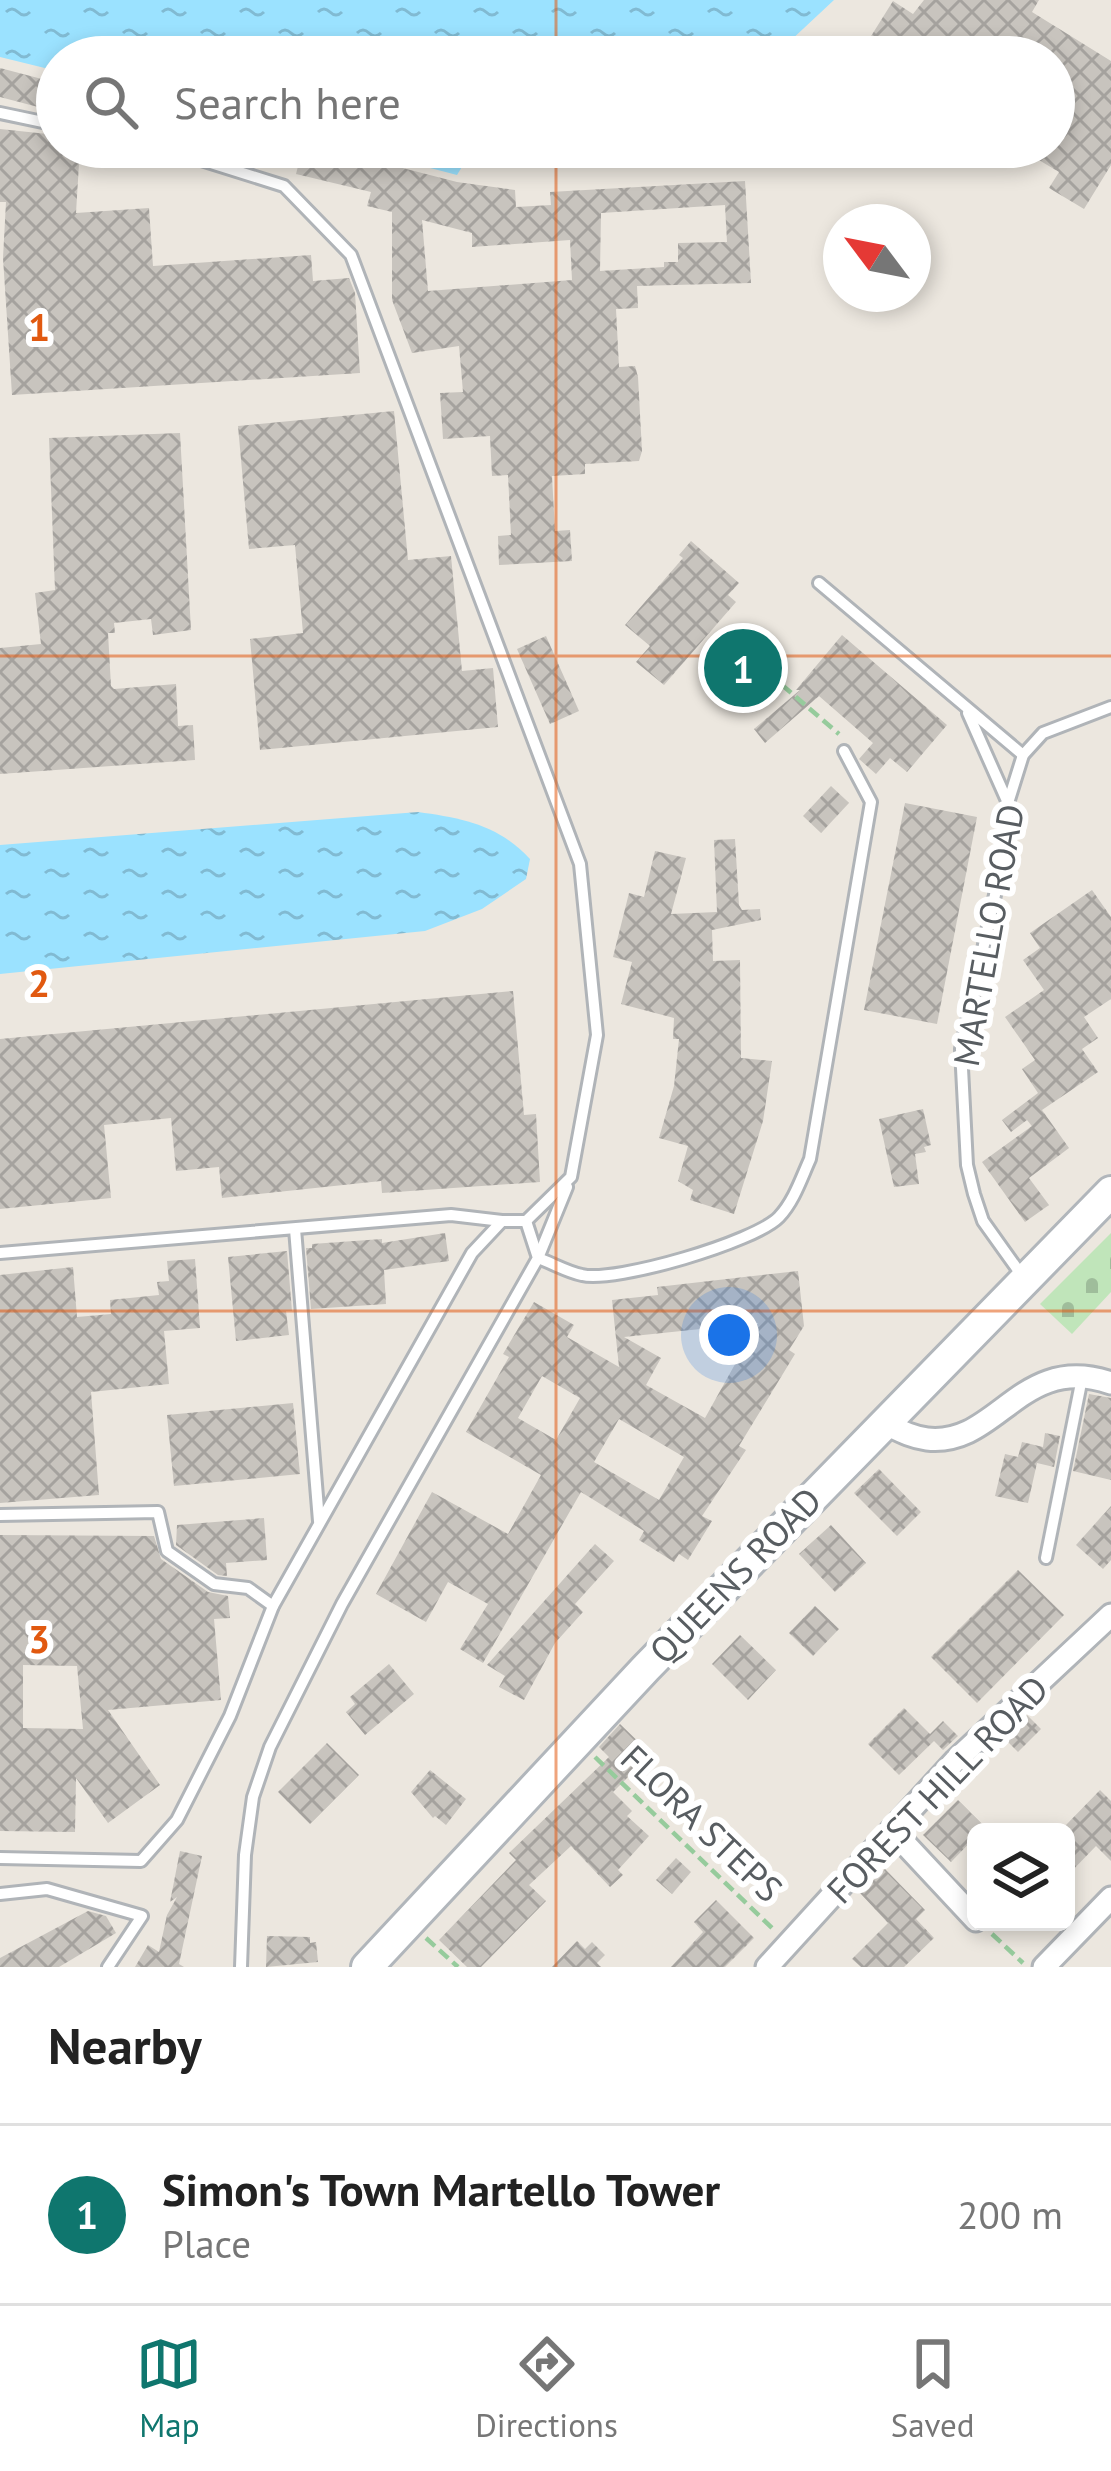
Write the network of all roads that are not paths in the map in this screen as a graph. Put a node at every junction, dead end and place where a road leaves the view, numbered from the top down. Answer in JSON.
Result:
{"nodes":[{"id":1,"x":0,"y":113,"type":"edge"},
{"id":2,"x":36,"y":121,"type":"edge"},
{"id":3,"x":227,"y":168,"type":"edge"},
{"id":4,"x":819,"y":583,"type":"dead end"},
{"id":5,"x":965,"y":707,"type":"junction"},
{"id":6,"x":1111,"y":707,"type":"edge"},
{"id":7,"x":844,"y":751,"type":"road end"},
{"id":8,"x":1022,"y":755,"type":"junction"},
{"id":9,"x":1008,"y":803,"type":"junction"},
{"id":10,"x":571,"y":1177,"type":"junction"},
{"id":11,"x":1111,"y":1192,"type":"edge"},
{"id":12,"x":502,"y":1221,"type":"junction"},
{"id":13,"x":526,"y":1221,"type":"junction"},
{"id":14,"x":295,"y":1229,"type":"junction"},
{"id":15,"x":0,"y":1253,"type":"edge"},
{"id":16,"x":538,"y":1258,"type":"junction"},
{"id":17,"x":1023,"y":1277,"type":"junction"},
{"id":18,"x":1082,"y":1374,"type":"junction"},
{"id":19,"x":1111,"y":1383,"type":"edge"},
{"id":20,"x":882,"y":1422,"type":"junction"},
{"id":21,"x":0,"y":1515,"type":"edge"},
{"id":22,"x":319,"y":1525,"type":"junction"},
{"id":23,"x":1046,"y":1558,"type":"dead end"},
{"id":24,"x":273,"y":1606,"type":"junction"},
{"id":25,"x":1111,"y":1615,"type":"edge"},
{"id":26,"x":892,"y":1830,"type":"junction"},
{"id":27,"x":0,"y":1858,"type":"edge"},
{"id":28,"x":0,"y":1894,"type":"edge"},
{"id":29,"x":1111,"y":1898,"type":"edge"},
{"id":30,"x":967,"y":1909,"type":"edge"},
{"id":31,"x":108,"y":1967,"type":"edge"},
{"id":32,"x":241,"y":1967,"type":"edge"},
{"id":33,"x":367,"y":1967,"type":"edge"},
{"id":34,"x":767,"y":1967,"type":"edge"},
{"id":35,"x":1044,"y":1967,"type":"edge"}],
"edges":[{"from":1,"to":2,"type":"lane"},
{"from":3,"to":10,"type":"lane"},
{"from":4,"to":5,"type":"lane"},
{"from":5,"to":8,"type":"lane"},
{"from":5,"to":9,"type":"lane"},
{"from":6,"to":8,"type":"lane","name":"MARTELLO ROAD"},
{"from":7,"to":16,"type":"lane"},
{"from":8,"to":9,"type":"lane","name":"MARTELLO ROAD"},
{"from":9,"to":17,"type":"lane","name":"MARTELLO ROAD"},
{"from":10,"to":13,"type":"lane"},
{"from":10,"to":16,"type":"lane"},
{"from":11,"to":17,"type":"main road","name":"QUEENS ROAD"},
{"from":12,"to":13,"type":"lane"},
{"from":12,"to":14,"type":"lane"},
{"from":12,"to":22,"type":"lane"},
{"from":13,"to":16,"type":"lane"},
{"from":14,"to":15,"type":"lane"},
{"from":14,"to":22,"type":"lane"},
{"from":16,"to":32,"type":"lane"},
{"from":17,"to":20,"type":"main road","name":"QUEENS ROAD"},
{"from":18,"to":19,"type":"street"},
{"from":18,"to":20,"type":"street"},
{"from":18,"to":23,"type":"lane"},
{"from":20,"to":33,"type":"main road","name":"QUEENS ROAD"},
{"from":21,"to":24,"type":"lane"},
{"from":22,"to":24,"type":"lane"},
{"from":24,"to":27,"type":"lane"},
{"from":25,"to":26,"type":"street","name":"FOREST HILL ROAD"},
{"from":26,"to":30,"type":"street"},
{"from":26,"to":34,"type":"street","name":"FOREST HILL ROAD"},
{"from":28,"to":31,"type":"lane"},
{"from":29,"to":35,"type":"street"}]}
